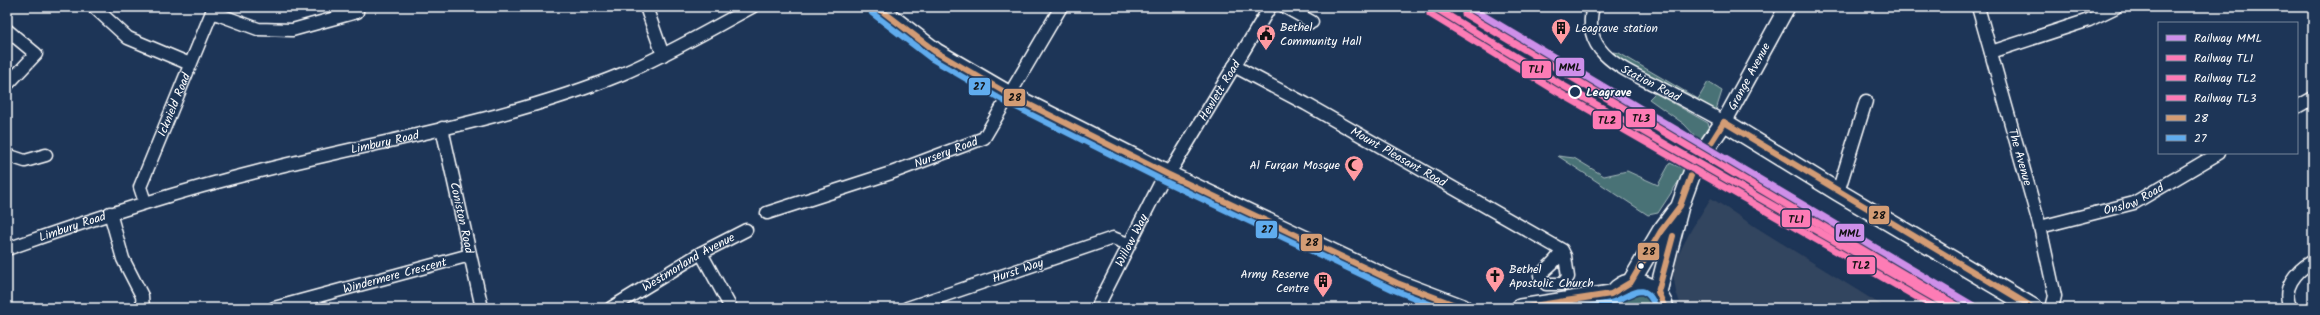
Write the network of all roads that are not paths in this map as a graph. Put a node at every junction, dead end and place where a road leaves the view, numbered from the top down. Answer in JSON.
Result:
{"nodes":[{"id":1,"x":94,"y":7,"type":"edge"},
{"id":2,"x":646,"y":7,"type":"edge"},
{"id":3,"x":752,"y":7,"type":"edge"},
{"id":4,"x":878,"y":7,"type":"edge"},
{"id":5,"x":1061,"y":7,"type":"edge"},
{"id":6,"x":1270,"y":7,"type":"edge"},
{"id":7,"x":1285,"y":7,"type":"edge"},
{"id":8,"x":1593,"y":7,"type":"edge"},
{"id":9,"x":1787,"y":7,"type":"edge"},
{"id":10,"x":1978,"y":7,"type":"edge"},
{"id":11,"x":2116,"y":7,"type":"edge"},
{"id":12,"x":213,"y":9,"type":"edge"},
{"id":13,"x":357,"y":12,"type":"dead end"},
{"id":14,"x":1312,"y":22,"type":"dead end"},
{"id":15,"x":7,"y":30,"type":"edge"},
{"id":16,"x":1991,"y":52,"type":"junction"},
{"id":17,"x":663,"y":55,"type":"junction"},
{"id":18,"x":190,"y":64,"type":"junction"},
{"id":19,"x":1234,"y":66,"type":"junction"},
{"id":20,"x":7,"y":85,"type":"edge"},
{"id":21,"x":1008,"y":94,"type":"junction"},
{"id":22,"x":2313,"y":98,"type":"edge"},
{"id":23,"x":1866,"y":101,"type":"dead end"},
{"id":24,"x":2298,"y":106,"type":"edge"},
{"id":25,"x":1724,"y":122,"type":"junction"},
{"id":26,"x":442,"y":128,"type":"junction"},
{"id":27,"x":1709,"y":144,"type":"tunnel mouth"},
{"id":28,"x":2217,"y":154,"type":"edge"},
{"id":29,"x":7,"y":155,"type":"edge"},
{"id":30,"x":46,"y":156,"type":"dead end"},
{"id":31,"x":1692,"y":173,"type":"tunnel mouth"},
{"id":32,"x":1167,"y":174,"type":"junction"},
{"id":33,"x":1838,"y":192,"type":"junction"},
{"id":34,"x":145,"y":202,"type":"junction"},
{"id":35,"x":1680,"y":206,"type":"junction"},
{"id":36,"x":110,"y":213,"type":"junction"},
{"id":37,"x":768,"y":213,"type":"dead end"},
{"id":38,"x":2040,"y":228,"type":"junction"},
{"id":39,"x":746,"y":230,"type":"dead end"},
{"id":40,"x":1128,"y":244,"type":"junction"},
{"id":41,"x":7,"y":249,"type":"edge"},
{"id":42,"x":1562,"y":250,"type":"dead end"},
{"id":43,"x":701,"y":253,"type":"junction"},
{"id":44,"x":470,"y":255,"type":"junction"},
{"id":45,"x":2313,"y":261,"type":"edge"},
{"id":46,"x":1630,"y":282,"type":"junction"},
{"id":47,"x":1658,"y":292,"type":"junction"},
{"id":48,"x":1610,"y":301,"type":"edge"},
{"id":49,"x":143,"y":308,"type":"edge"},
{"id":50,"x":274,"y":308,"type":"edge"},
{"id":51,"x":482,"y":308,"type":"edge"},
{"id":52,"x":611,"y":308,"type":"edge"},
{"id":53,"x":731,"y":308,"type":"edge"},
{"id":54,"x":907,"y":308,"type":"edge"},
{"id":55,"x":1097,"y":308,"type":"edge"},
{"id":56,"x":1463,"y":308,"type":"edge"},
{"id":57,"x":1520,"y":308,"type":"edge"},
{"id":58,"x":1665,"y":308,"type":"edge"},
{"id":59,"x":2034,"y":308,"type":"edge"},
{"id":60,"x":2052,"y":308,"type":"edge"},
{"id":61,"x":2291,"y":308,"type":"edge"}],
"edges":[{"from":1,"to":18,"type":"street"},
{"from":2,"to":17,"type":"street"},
{"from":3,"to":17,"type":"street","name":"Limbury Road"},
{"from":4,"to":21,"type":"main road"},
{"from":5,"to":21,"type":"street","name":"Nursery Road"},
{"from":6,"to":19,"type":"street","name":"Hewlett Road"},
{"from":7,"to":14,"type":"street"},
{"from":8,"to":25,"type":"street","name":"Station Road"},
{"from":9,"to":25,"type":"street","name":"Grange Avenue"},
{"from":10,"to":16,"type":"street","name":"The Avenue"},
{"from":11,"to":16,"type":"street"},
{"from":12,"to":13,"type":"street"},
{"from":12,"to":18,"type":"street","name":"Icknield Road"},
{"from":15,"to":20,"type":"street"},
{"from":16,"to":38,"type":"street","name":"The Avenue"},
{"from":17,"to":26,"type":"street","name":"Limbury Road"},
{"from":18,"to":34,"type":"street","name":"Icknield Road"},
{"from":19,"to":32,"type":"street","name":"Hewlett Road"},
{"from":19,"to":42,"type":"street","name":"Mount Pleasant Road"},
{"from":21,"to":32,"type":"main road"},
{"from":21,"to":37,"type":"street","name":"Nursery Road"},
{"from":22,"to":24,"type":"street"},
{"from":23,"to":33,"type":"street"},
{"from":25,"to":27,"type":"main road","name":"Grange Avenue"},
{"from":25,"to":33,"type":"main road"},
{"from":26,"to":34,"type":"street","name":"Limbury Road"},
{"from":26,"to":44,"type":"street","name":"Coniston Road"},
{"from":28,"to":38,"type":"street","name":"Onslow Road"},
{"from":29,"to":30,"type":"street"},
{"from":31,"to":35,"type":"main road"},
{"from":32,"to":40,"type":"street","name":"Willow Way"},
{"from":32,"to":56,"type":"main road"},
{"from":33,"to":59,"type":"main road"},
{"from":34,"to":36,"type":"street","name":"Limbury Road"},
{"from":35,"to":46,"type":"main road"},
{"from":35,"to":47,"type":"main road"},
{"from":36,"to":41,"type":"street","name":"Limbury Road"},
{"from":36,"to":49,"type":"street"},
{"from":38,"to":60,"type":"street","name":"The Avenue"},
{"from":39,"to":43,"type":"street","name":"Westmorland Avenue"},
{"from":40,"to":54,"type":"street","name":"Hurst Way"},
{"from":40,"to":55,"type":"street","name":"Willow Way"},
{"from":43,"to":52,"type":"street","name":"Westmorland Avenue"},
{"from":43,"to":53,"type":"street"},
{"from":44,"to":50,"type":"street","name":"Windermere Crescent"},
{"from":44,"to":51,"type":"street","name":"Coniston Road"},
{"from":45,"to":61,"type":"street"},
{"from":46,"to":47,"type":"main road"},
{"from":46,"to":48,"type":"main road"},
{"from":47,"to":58,"type":"main road"},
{"from":48,"to":57,"type":"main road"}]}
